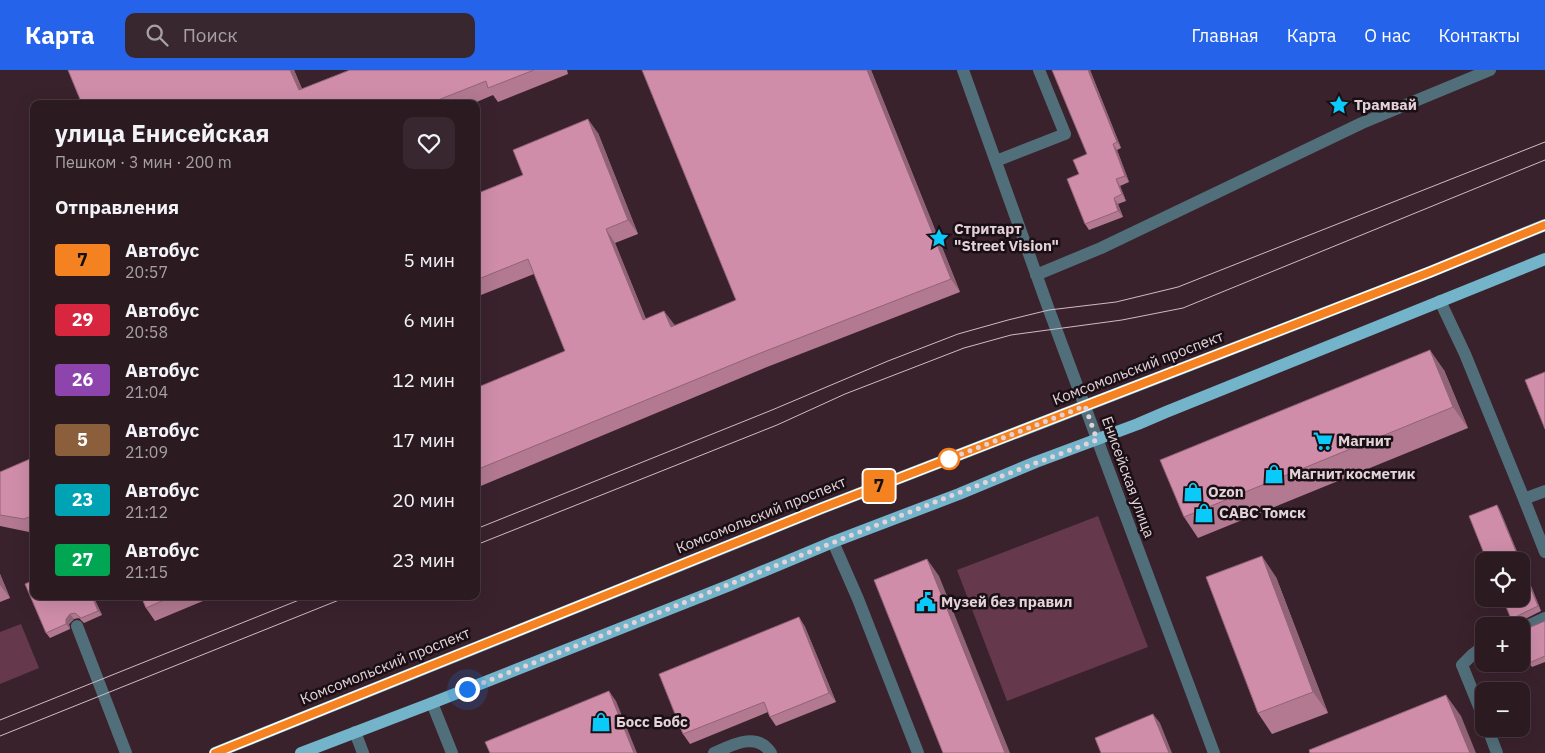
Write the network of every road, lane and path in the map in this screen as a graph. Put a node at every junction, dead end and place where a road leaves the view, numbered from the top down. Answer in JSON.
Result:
{"nodes":[{"id":1,"x":963,"y":70,"type":"edge"},
{"id":2,"x":1039,"y":70,"type":"edge"},
{"id":3,"x":1490,"y":70,"type":"edge"},
{"id":4,"x":996,"y":161,"type":"junction"},
{"id":5,"x":1545,"y":225,"type":"edge"},
{"id":6,"x":1545,"y":259,"type":"edge"},
{"id":7,"x":1036,"y":276,"type":"junction"},
{"id":8,"x":1440,"y":301,"type":"junction"},
{"id":9,"x":1085,"y":406,"type":"junction"},
{"id":10,"x":1097,"y":440,"type":"junction"},
{"id":11,"x":1545,"y":491,"type":"edge"},
{"id":12,"x":1524,"y":499,"type":"junction"},
{"id":13,"x":833,"y":542,"type":"junction"},
{"id":14,"x":1545,"y":552,"type":"edge"},
{"id":15,"x":1545,"y":618,"type":"edge"},
{"id":16,"x":1530,"y":625,"type":"edge"},
{"id":17,"x":77,"y":626,"type":"dead end"},
{"id":18,"x":1475,"y":653,"type":"edge"},
{"id":19,"x":1475,"y":697,"type":"edge"},
{"id":20,"x":432,"y":703,"type":"junction"},
{"id":21,"x":355,"y":732,"type":"junction"},
{"id":22,"x":1491,"y":737,"type":"edge"},
{"id":23,"x":126,"y":753,"type":"edge"},
{"id":24,"x":215,"y":753,"type":"edge"},
{"id":25,"x":301,"y":753,"type":"edge"},
{"id":26,"x":363,"y":753,"type":"edge"},
{"id":27,"x":452,"y":753,"type":"edge"},
{"id":28,"x":714,"y":753,"type":"edge"},
{"id":29,"x":771,"y":753,"type":"edge"},
{"id":30,"x":918,"y":753,"type":"edge"},
{"id":31,"x":1214,"y":753,"type":"edge"},
{"id":32,"x":1497,"y":753,"type":"edge"}],
"edges":[{"from":1,"to":4,"type":"street","name":"Енисейская улица"},
{"from":2,"to":4,"type":"street"},
{"from":3,"to":7,"type":"street"},
{"from":4,"to":7,"type":"street","name":"Енисейская улица"},
{"from":5,"to":9,"type":"main road","name":"Комсомольский проспект"},
{"from":6,"to":8,"type":"main road"},
{"from":7,"to":9,"type":"street","name":"Енисейская улица"},
{"from":8,"to":10,"type":"main road"},
{"from":8,"to":12,"type":"street"},
{"from":9,"to":10,"type":"street","name":"Енисейская улица"},
{"from":9,"to":24,"type":"main road","name":"Комсомольский проспект"},
{"from":10,"to":13,"type":"main road"},
{"from":10,"to":31,"type":"street","name":"Енисейская улица"},
{"from":11,"to":12,"type":"street"},
{"from":12,"to":14,"type":"street"},
{"from":13,"to":20,"type":"main road"},
{"from":13,"to":30,"type":"street"},
{"from":15,"to":16,"type":"street"},
{"from":17,"to":23,"type":"street"},
{"from":18,"to":19,"type":"street"},
{"from":20,"to":21,"type":"main road"},
{"from":20,"to":27,"type":"street"},
{"from":21,"to":25,"type":"main road"},
{"from":21,"to":26,"type":"street"},
{"from":22,"to":32,"type":"street"},
{"from":28,"to":29,"type":"street"}]}
